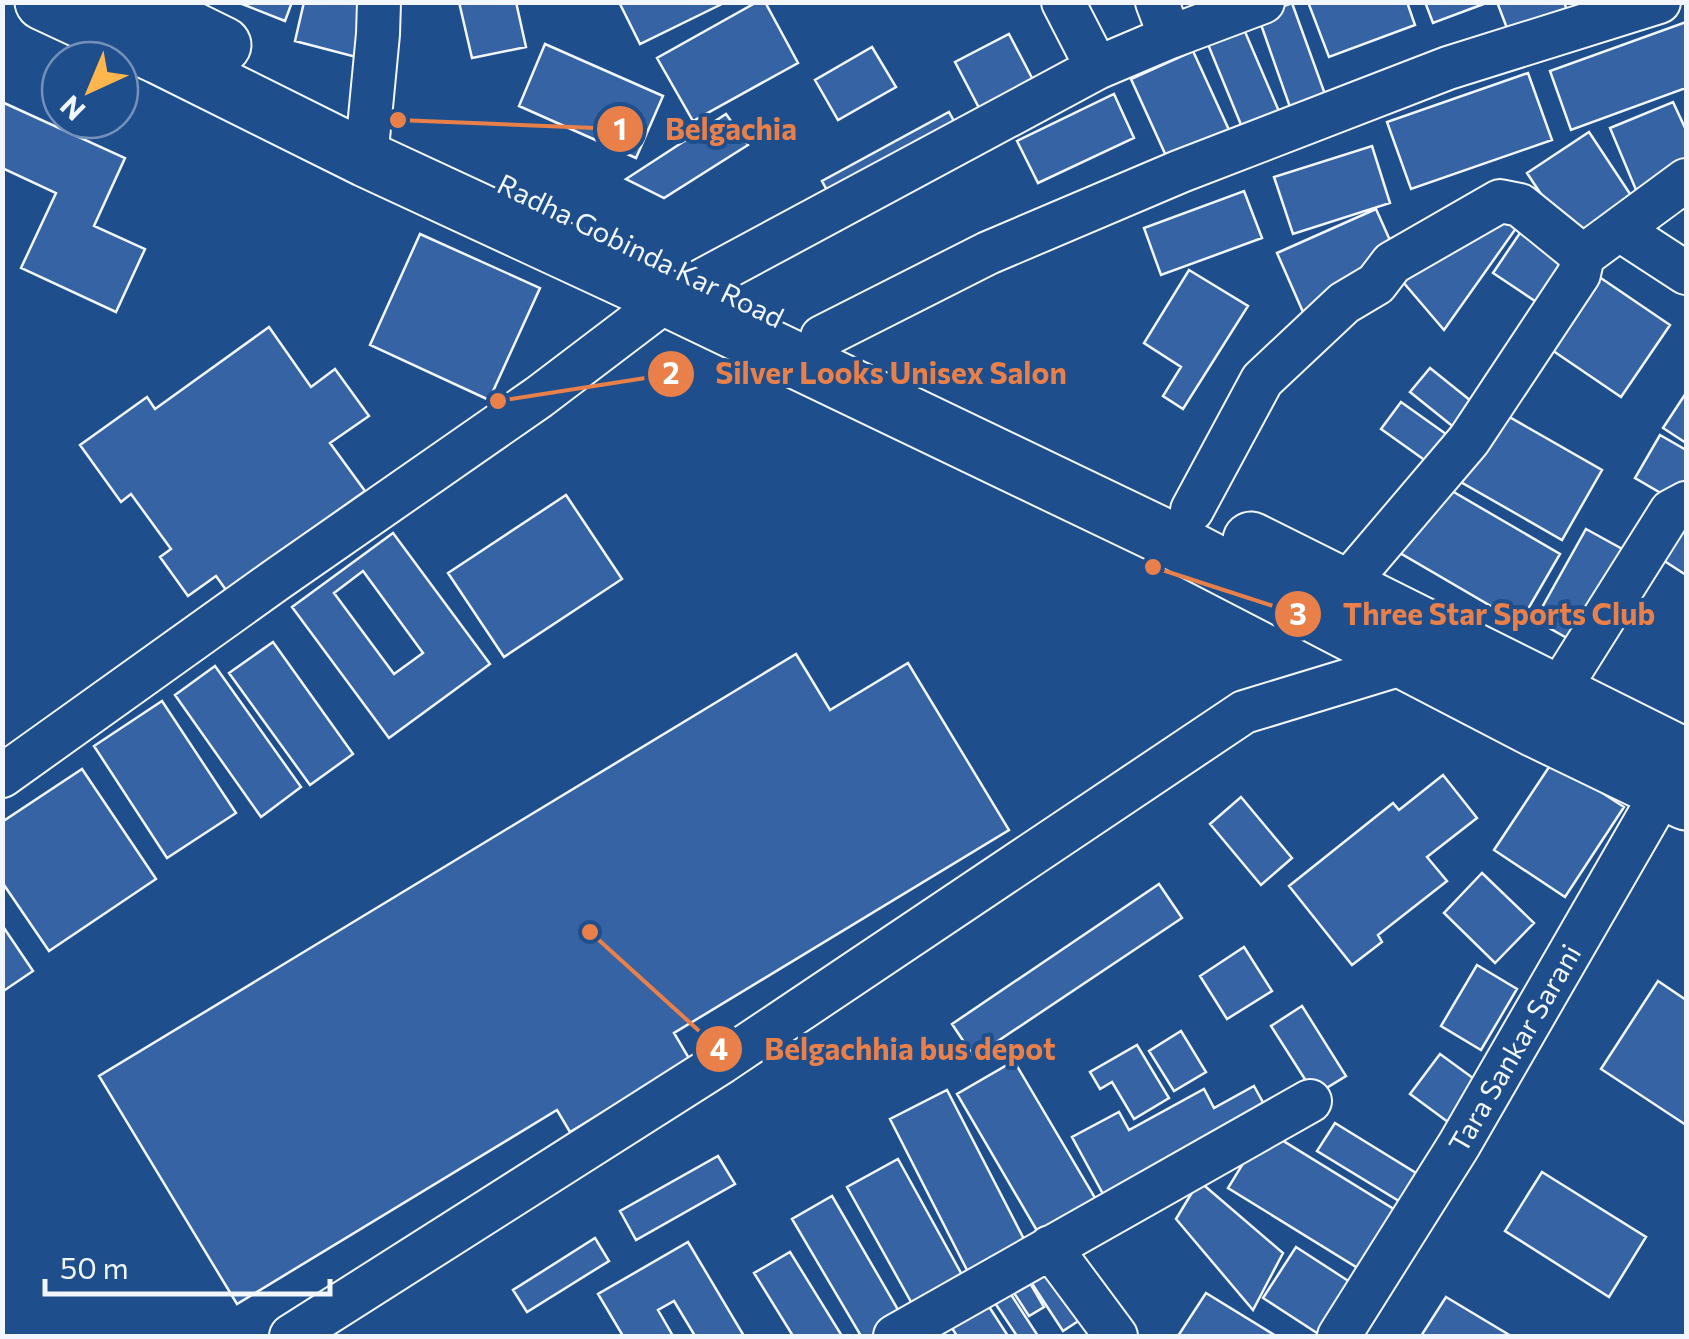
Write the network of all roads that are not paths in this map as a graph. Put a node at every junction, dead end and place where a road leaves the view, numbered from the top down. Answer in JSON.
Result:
{"nodes":[{"id":1,"x":43,"y":2,"type":"edge"},
{"id":2,"x":378,"y":2,"type":"edge"},
{"id":3,"x":1063,"y":2,"type":"edge"},
{"id":4,"x":1263,"y":2,"type":"edge"},
{"id":5,"x":1659,"y":2,"type":"edge"},
{"id":6,"x":164,"y":9,"type":"edge"},
{"id":7,"x":1163,"y":20,"type":"edge"},
{"id":8,"x":1097,"y":68,"type":"junction"},
{"id":9,"x":368,"y":138,"type":"junction"},
{"id":10,"x":1686,"y":182,"type":"edge"},
{"id":11,"x":1620,"y":230,"type":"junction"},
{"id":12,"x":1583,"y":256,"type":"junction"},
{"id":13,"x":1686,"y":273,"type":"edge"},
{"id":14,"x":684,"y":290,"type":"junction"},
{"id":15,"x":822,"y":337,"type":"junction"},
{"id":16,"x":1686,"y":503,"type":"edge"},
{"id":17,"x":1192,"y":510,"type":"junction"},
{"id":18,"x":1333,"y":604,"type":"junction"},
{"id":19,"x":1415,"y":646,"type":"junction"},
{"id":20,"x":1556,"y":694,"type":"junction"},
{"id":21,"x":2,"y":776,"type":"edge"},
{"id":22,"x":1680,"y":777,"type":"edge"},
{"id":23,"x":1310,"y":1101,"type":"dead end"},
{"id":24,"x":1050,"y":1247,"type":"junction"},
{"id":25,"x":291,"y":1336,"type":"edge"},
{"id":26,"x":896,"y":1336,"type":"edge"},
{"id":27,"x":1116,"y":1336,"type":"edge"},
{"id":28,"x":1339,"y":1336,"type":"edge"}],
"edges":[{"from":1,"to":9,"type":"main road"},
{"from":2,"to":9,"type":"street"},
{"from":3,"to":8,"type":"street"},
{"from":4,"to":7,"type":"street"},
{"from":5,"to":15,"type":"street"},
{"from":6,"to":9,"type":"main road"},
{"from":7,"to":8,"type":"street"},
{"from":8,"to":14,"type":"street"},
{"from":9,"to":14,"type":"main road"},
{"from":10,"to":11,"type":"street"},
{"from":11,"to":12,"type":"street"},
{"from":11,"to":13,"type":"street"},
{"from":12,"to":17,"type":"street"},
{"from":12,"to":18,"type":"street"},
{"from":14,"to":15,"type":"main road","name":"Radha Gobinda Kar Road"},
{"from":14,"to":18,"type":"main road"},
{"from":14,"to":21,"type":"street"},
{"from":15,"to":17,"type":"main road","name":"Radha Gobinda Kar Road"},
{"from":16,"to":20,"type":"street"},
{"from":17,"to":18,"type":"main road","name":"Radha Gobinda Kar Road"},
{"from":18,"to":19,"type":"main road"},
{"from":19,"to":20,"type":"main road"},
{"from":19,"to":22,"type":"main road"},
{"from":19,"to":25,"type":"street"},
{"from":20,"to":22,"type":"main road"},
{"from":22,"to":28,"type":"street","name":"Tara Sankar Sarani"},
{"from":23,"to":24,"type":"street"},
{"from":24,"to":26,"type":"street"},
{"from":24,"to":27,"type":"street"}]}
